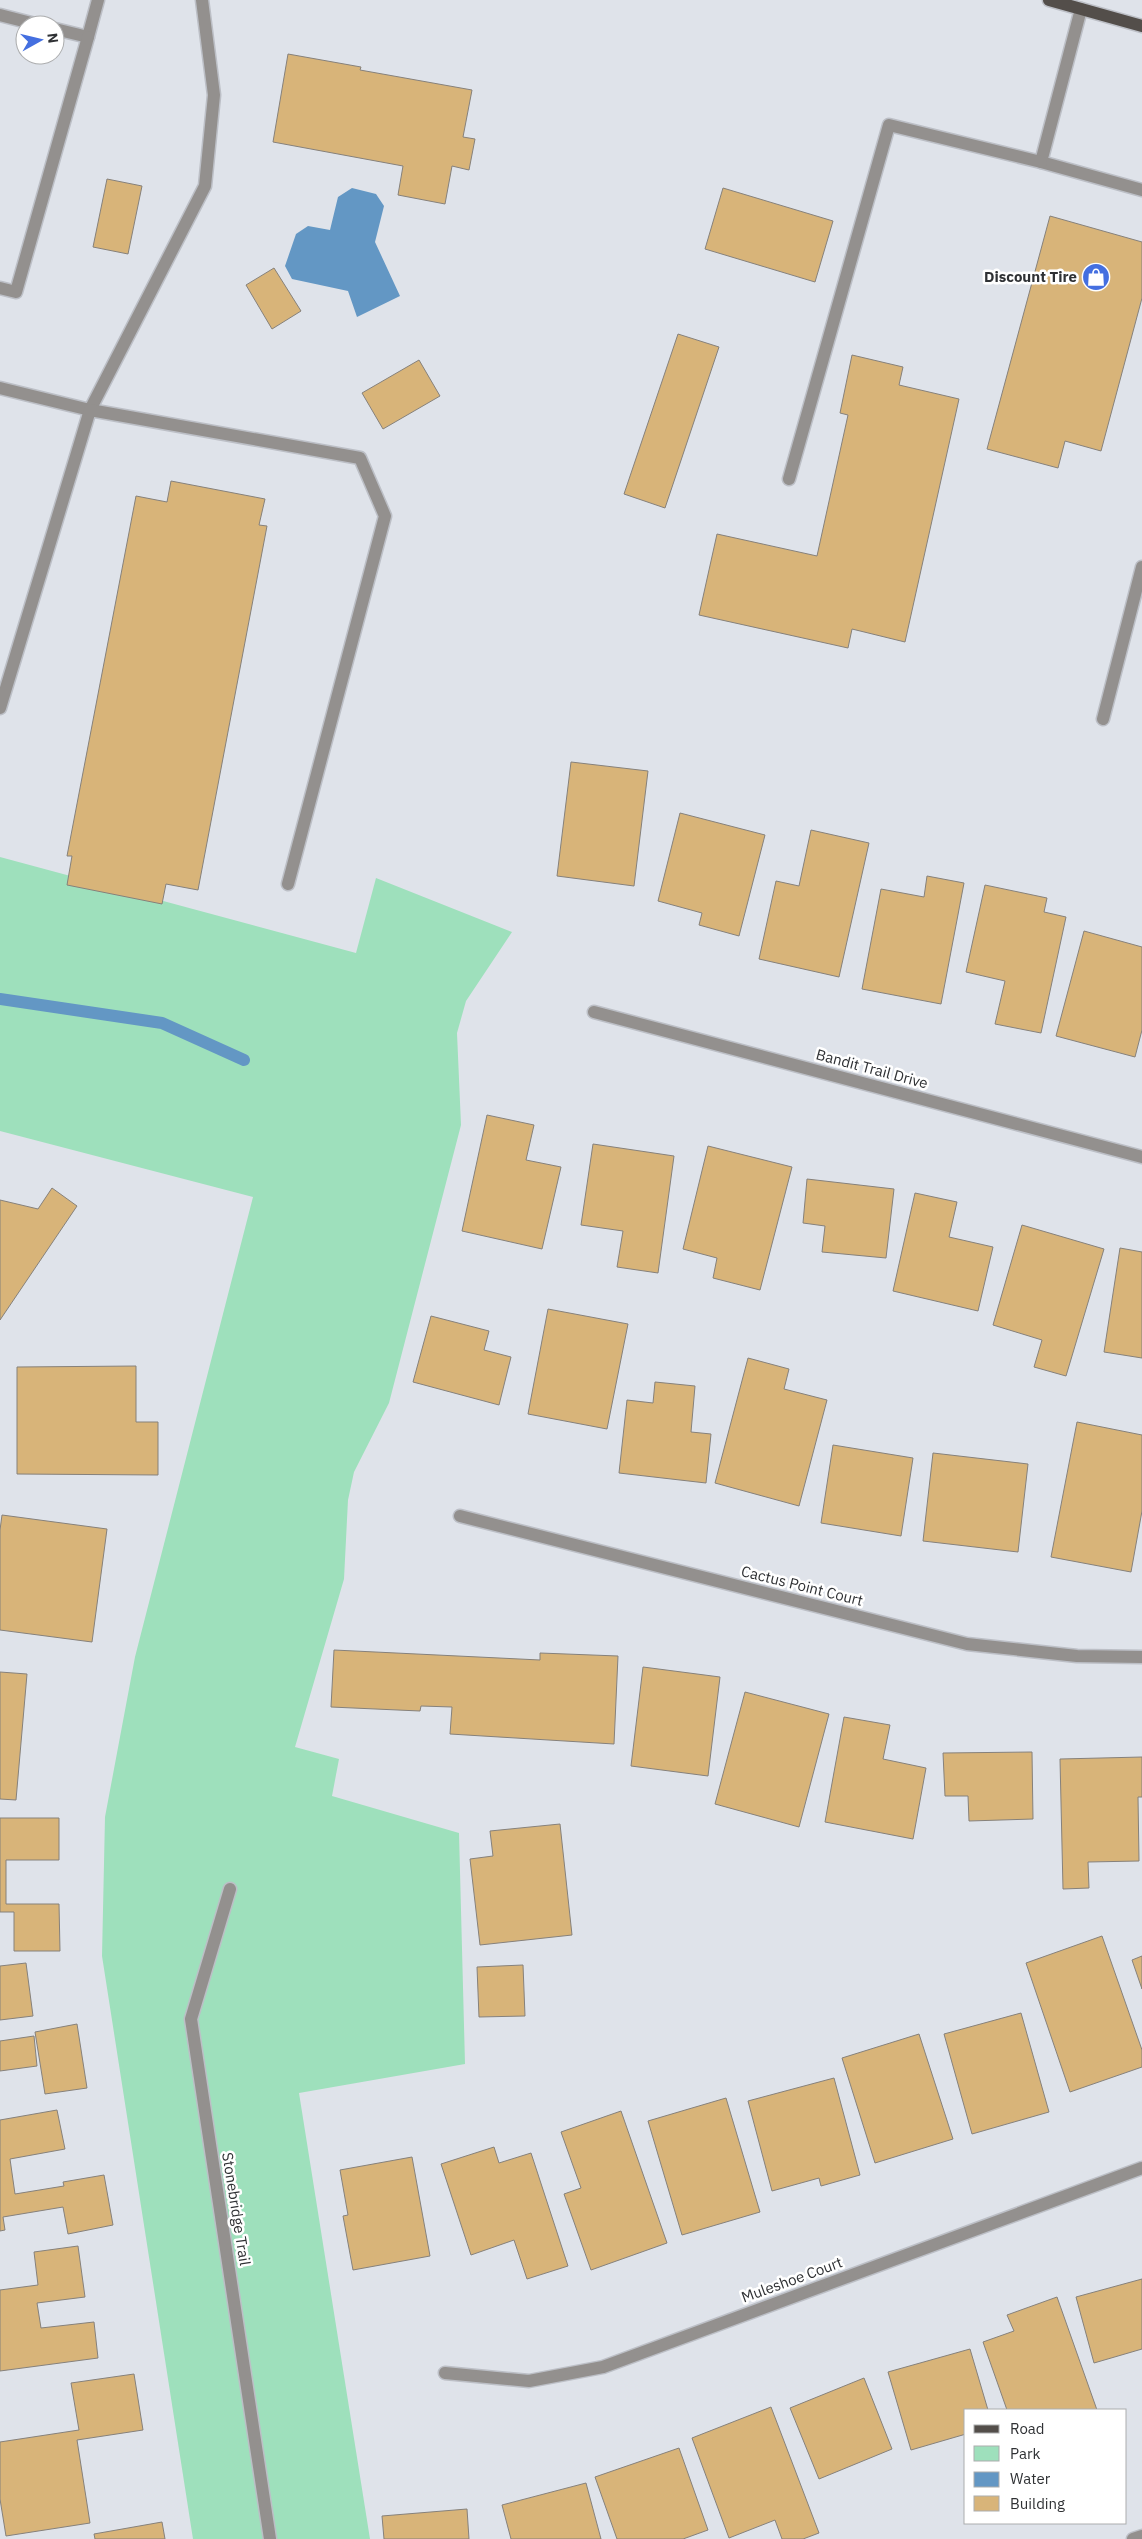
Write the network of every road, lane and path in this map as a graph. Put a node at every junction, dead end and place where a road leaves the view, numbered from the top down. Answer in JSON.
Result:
{"nodes":[{"id":1,"x":98,"y":0,"type":"edge"},
{"id":2,"x":202,"y":0,"type":"edge"},
{"id":3,"x":1048,"y":0,"type":"edge"},
{"id":4,"x":1082,"y":4,"type":"edge"},
{"id":5,"x":0,"y":15,"type":"edge"},
{"id":6,"x":15,"y":19,"type":"edge"},
{"id":7,"x":1142,"y":26,"type":"edge"},
{"id":8,"x":65,"y":31,"type":"edge"},
{"id":9,"x":88,"y":37,"type":"junction"},
{"id":10,"x":1041,"y":162,"type":"junction"},
{"id":11,"x":1142,"y":190,"type":"edge"},
{"id":12,"x":0,"y":288,"type":"edge"},
{"id":13,"x":0,"y":388,"type":"edge"},
{"id":14,"x":90,"y":410,"type":"junction"},
{"id":15,"x":789,"y":479,"type":"dead end"},
{"id":16,"x":1142,"y":567,"type":"edge"},
{"id":17,"x":0,"y":708,"type":"edge"},
{"id":18,"x":1103,"y":718,"type":"dead end"},
{"id":19,"x":288,"y":884,"type":"dead end"},
{"id":20,"x":594,"y":1012,"type":"dead end"},
{"id":21,"x":1142,"y":1157,"type":"edge"},
{"id":22,"x":460,"y":1516,"type":"dead end"},
{"id":23,"x":1142,"y":1657,"type":"edge"},
{"id":24,"x":230,"y":1889,"type":"dead end"},
{"id":25,"x":1142,"y":2168,"type":"edge"},
{"id":26,"x":445,"y":2374,"type":"dead end"},
{"id":27,"x":1142,"y":2536,"type":"edge"},
{"id":28,"x":270,"y":2539,"type":"edge"},
{"id":29,"x":1133,"y":2539,"type":"edge"}],
"edges":[{"from":1,"to":9,"type":"street"},
{"from":2,"to":14,"type":"street"},
{"from":3,"to":4,"type":"main road"},
{"from":4,"to":7,"type":"main road"},
{"from":4,"to":10,"type":"street"},
{"from":5,"to":6,"type":"street"},
{"from":8,"to":9,"type":"street"},
{"from":9,"to":12,"type":"street"},
{"from":10,"to":11,"type":"street"},
{"from":10,"to":15,"type":"street"},
{"from":13,"to":14,"type":"street"},
{"from":14,"to":17,"type":"street"},
{"from":14,"to":19,"type":"street"},
{"from":16,"to":18,"type":"street"},
{"from":20,"to":21,"type":"street","name":"Bandit Trail Drive"},
{"from":22,"to":23,"type":"street","name":"Cactus Point Court"},
{"from":24,"to":28,"type":"street","name":"Stonebridge Trail"},
{"from":25,"to":26,"type":"street","name":"Muleshoe Court"},
{"from":27,"to":29,"type":"street"}]}
